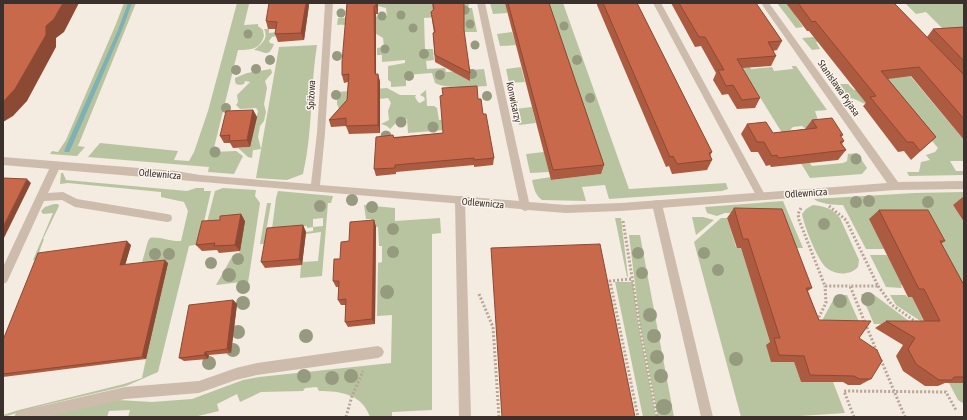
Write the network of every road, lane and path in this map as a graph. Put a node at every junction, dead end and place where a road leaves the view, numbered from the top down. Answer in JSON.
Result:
{"nodes":[{"id":1,"x":329,"y":3,"type":"edge"},
{"id":2,"x":481,"y":3,"type":"edge"},
{"id":3,"x":657,"y":3,"type":"edge"},
{"id":4,"x":765,"y":3,"type":"edge"},
{"id":5,"x":3,"y":161,"type":"edge"},
{"id":6,"x":56,"y":165,"type":"junction"},
{"id":7,"x":964,"y":185,"type":"edge"},
{"id":8,"x":895,"y":186,"type":"junction"},
{"id":9,"x":315,"y":188,"type":"junction"},
{"id":10,"x":761,"y":196,"type":"junction"},
{"id":11,"x":42,"y":197,"type":"junction"},
{"id":12,"x":460,"y":200,"type":"junction"},
{"id":13,"x":657,"y":204,"type":"junction"},
{"id":14,"x":826,"y":205,"type":"dead end"},
{"id":15,"x":525,"y":207,"type":"junction"},
{"id":16,"x":621,"y":207,"type":"junction"},
{"id":17,"x":803,"y":207,"type":"dead end"},
{"id":18,"x":167,"y":218,"type":"dead end"},
{"id":19,"x":3,"y":279,"type":"edge"},
{"id":20,"x":631,"y":279,"type":"junction"},
{"id":21,"x":824,"y":286,"type":"junction"},
{"id":22,"x":850,"y":286,"type":"junction"},
{"id":23,"x":878,"y":286,"type":"junction"},
{"id":24,"x":477,"y":289,"type":"dead end"},
{"id":25,"x":814,"y":325,"type":"edge"},
{"id":26,"x":920,"y":326,"type":"edge"},
{"id":27,"x":378,"y":352,"type":"dead end"},
{"id":28,"x":364,"y":354,"type":"junction"},
{"id":29,"x":893,"y":390,"type":"junction"},
{"id":30,"x":956,"y":410,"type":"dead end"},
{"id":31,"x":20,"y":417,"type":"edge"},
{"id":32,"x":346,"y":417,"type":"edge"},
{"id":33,"x":465,"y":417,"type":"edge"},
{"id":34,"x":499,"y":417,"type":"edge"},
{"id":35,"x":638,"y":417,"type":"edge"},
{"id":36,"x":657,"y":417,"type":"edge"},
{"id":37,"x":707,"y":417,"type":"edge"},
{"id":38,"x":854,"y":417,"type":"edge"},
{"id":39,"x":905,"y":417,"type":"edge"}],
"edges":[{"from":1,"to":9,"type":"street","name":"Spiżowa"},
{"from":2,"to":15,"type":"street","name":"Konwisarzy"},
{"from":3,"to":10,"type":"street"},
{"from":4,"to":8,"type":"street","name":"Stanisława Pyjasa"},
{"from":5,"to":6,"type":"street","name":"Odlewnicza"},
{"from":6,"to":9,"type":"street","name":"Odlewnicza"},
{"from":6,"to":11,"type":"street"},
{"from":7,"to":8,"type":"street","name":"Odlewnicza"},
{"from":8,"to":10,"type":"street","name":"Odlewnicza"},
{"from":9,"to":12,"type":"street","name":"Odlewnicza"},
{"from":10,"to":13,"type":"street","name":"Odlewnicza"},
{"from":11,"to":18,"type":"street"},
{"from":11,"to":19,"type":"street"},
{"from":12,"to":15,"type":"street","name":"Odlewnicza"},
{"from":12,"to":33,"type":"street"},
{"from":13,"to":16,"type":"street","name":"Odlewnicza"},
{"from":13,"to":37,"type":"street"},
{"from":14,"to":23,"type":"path"},
{"from":15,"to":16,"type":"street","name":"Odlewnicza"},
{"from":16,"to":20,"type":"path"},
{"from":17,"to":21,"type":"path"},
{"from":20,"to":35,"type":"path"},
{"from":20,"to":36,"type":"path"},
{"from":21,"to":22,"type":"path"},
{"from":21,"to":25,"type":"path"},
{"from":22,"to":23,"type":"path"},
{"from":22,"to":29,"type":"path"},
{"from":23,"to":26,"type":"path"},
{"from":24,"to":34,"type":"path"},
{"from":27,"to":28,"type":"street"},
{"from":28,"to":31,"type":"street"},
{"from":28,"to":32,"type":"path"},
{"from":29,"to":30,"type":"path"},
{"from":29,"to":38,"type":"path"},
{"from":29,"to":39,"type":"path"}]}
